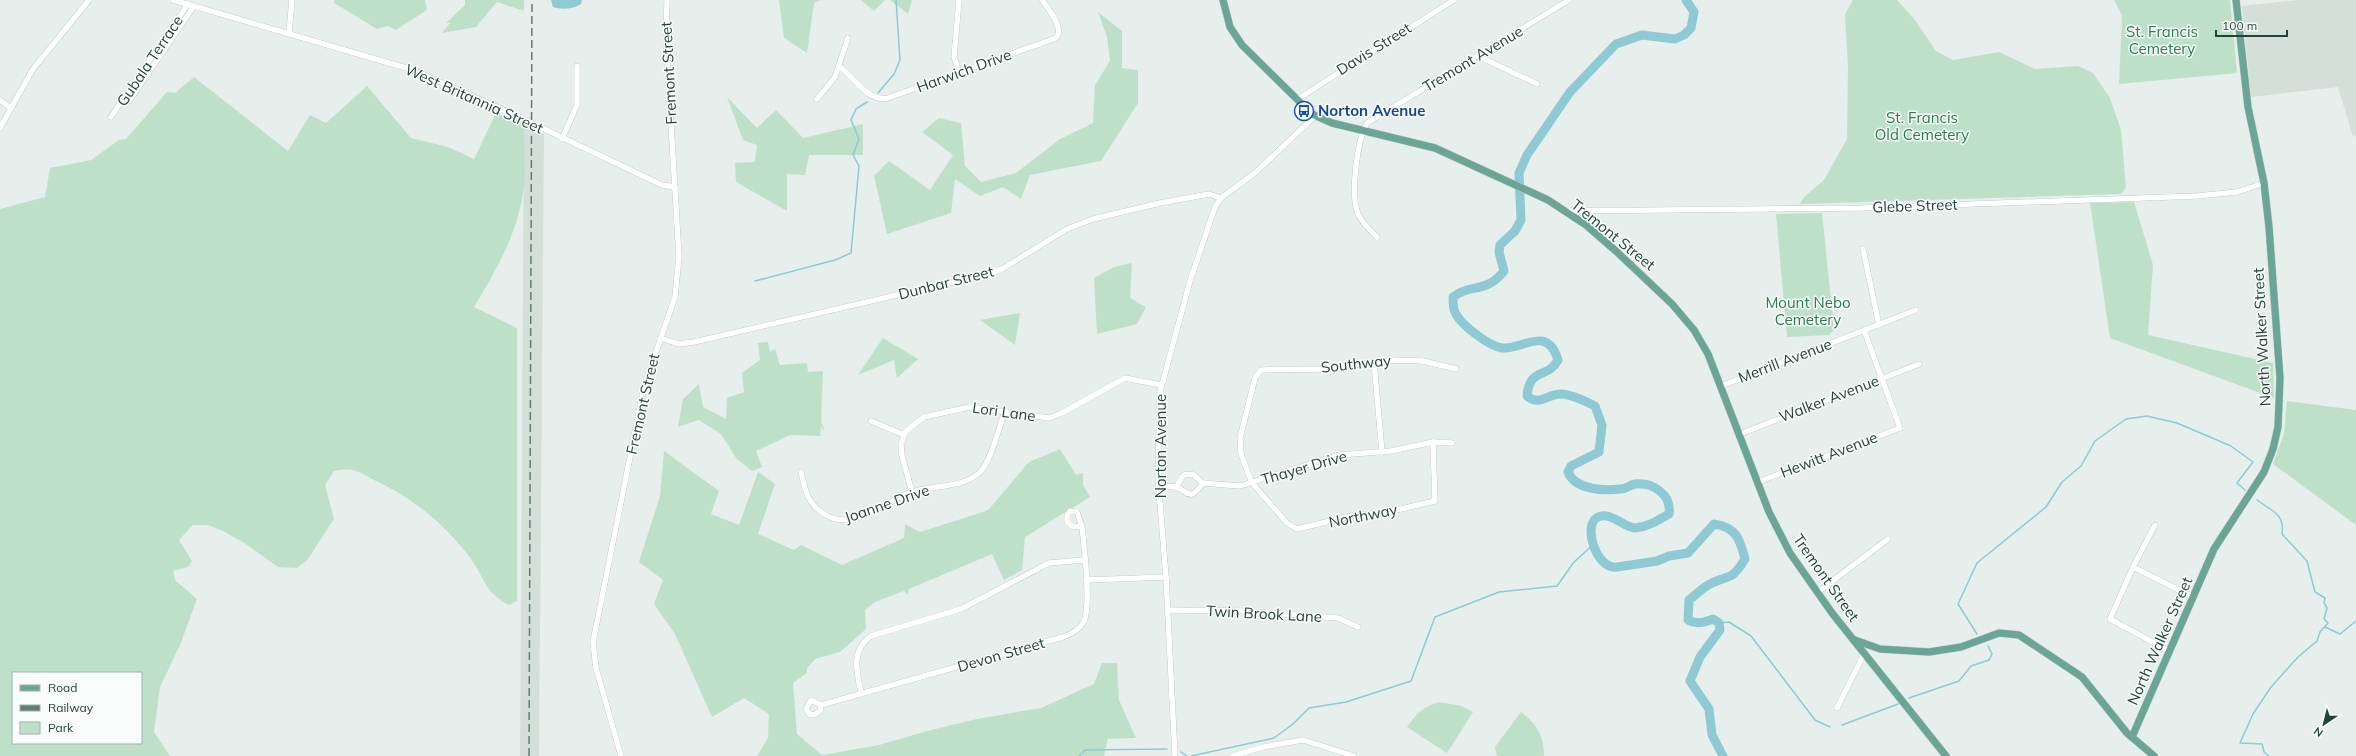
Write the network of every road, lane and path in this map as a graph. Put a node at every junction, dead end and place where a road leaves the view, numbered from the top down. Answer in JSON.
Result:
{"nodes":[{"id":1,"x":88,"y":0,"type":"edge"},
{"id":2,"x":173,"y":0,"type":"edge"},
{"id":3,"x":292,"y":0,"type":"edge"},
{"id":4,"x":667,"y":0,"type":"edge"},
{"id":5,"x":959,"y":0,"type":"edge"},
{"id":6,"x":1042,"y":0,"type":"edge"},
{"id":7,"x":1223,"y":0,"type":"edge"},
{"id":8,"x":1454,"y":0,"type":"edge"},
{"id":9,"x":2236,"y":0,"type":"edge"},
{"id":10,"x":1567,"y":1,"type":"edge"},
{"id":11,"x":191,"y":5,"type":"junction"},
{"id":12,"x":289,"y":33,"type":"junction"},
{"id":13,"x":848,"y":38,"type":"dead end"},
{"id":14,"x":1478,"y":56,"type":"junction"},
{"id":15,"x":577,"y":66,"type":"dead end"},
{"id":16,"x":839,"y":66,"type":"junction"},
{"id":17,"x":959,"y":72,"type":"junction"},
{"id":18,"x":1537,"y":84,"type":"dead end"},
{"id":19,"x":124,"y":98,"type":"junction"},
{"id":20,"x":817,"y":99,"type":"dead end"},
{"id":21,"x":0,"y":100,"type":"edge"},
{"id":22,"x":1296,"y":100,"type":"junction"},
{"id":23,"x":11,"y":108,"type":"junction"},
{"id":24,"x":1315,"y":116,"type":"junction"},
{"id":25,"x":111,"y":117,"type":"dead end"},
{"id":26,"x":0,"y":128,"type":"edge"},
{"id":27,"x":1364,"y":130,"type":"junction"},
{"id":28,"x":562,"y":139,"type":"junction"},
{"id":29,"x":2264,"y":183,"type":"junction"},
{"id":30,"x":675,"y":187,"type":"junction"},
{"id":31,"x":1221,"y":198,"type":"junction"},
{"id":32,"x":1565,"y":211,"type":"junction"},
{"id":33,"x":1377,"y":237,"type":"dead end"},
{"id":34,"x":1863,"y":249,"type":"dead end"},
{"id":35,"x":1916,"y":310,"type":"dead end"},
{"id":36,"x":1879,"y":324,"type":"junction"},
{"id":37,"x":1864,"y":330,"type":"junction"},
{"id":38,"x":660,"y":338,"type":"junction"},
{"id":39,"x":1374,"y":362,"type":"junction"},
{"id":40,"x":1919,"y":364,"type":"dead end"},
{"id":41,"x":1456,"y":369,"type":"dead end"},
{"id":42,"x":1882,"y":378,"type":"junction"},
{"id":43,"x":1161,"y":385,"type":"junction"},
{"id":44,"x":1722,"y":386,"type":"junction"},
{"id":45,"x":1005,"y":411,"type":"junction"},
{"id":46,"x":871,"y":421,"type":"dead end"},
{"id":47,"x":1740,"y":434,"type":"junction"},
{"id":48,"x":904,"y":435,"type":"junction"},
{"id":49,"x":1433,"y":442,"type":"junction"},
{"id":50,"x":1452,"y":443,"type":"dead end"},
{"id":51,"x":1382,"y":452,"type":"junction"},
{"id":52,"x":800,"y":472,"type":"dead end"},
{"id":53,"x":1758,"y":482,"type":"junction"},
{"id":54,"x":1203,"y":483,"type":"junction"},
{"id":55,"x":1252,"y":483,"type":"junction"},
{"id":56,"x":1159,"y":487,"type":"junction"},
{"id":57,"x":1176,"y":487,"type":"junction"},
{"id":58,"x":912,"y":492,"type":"junction"},
{"id":59,"x":2155,"y":525,"type":"dead end"},
{"id":60,"x":1082,"y":527,"type":"dead end"},
{"id":61,"x":1888,"y":539,"type":"dead end"},
{"id":62,"x":1084,"y":560,"type":"junction"},
{"id":63,"x":2133,"y":567,"type":"junction"},
{"id":64,"x":1166,"y":577,"type":"junction"},
{"id":65,"x":1086,"y":580,"type":"junction"},
{"id":66,"x":1818,"y":592,"type":"junction"},
{"id":67,"x":2193,"y":597,"type":"junction"},
{"id":68,"x":1168,"y":610,"type":"junction"},
{"id":69,"x":1358,"y":627,"type":"dead end"},
{"id":70,"x":1852,"y":638,"type":"junction"},
{"id":71,"x":2169,"y":651,"type":"junction"},
{"id":72,"x":1864,"y":654,"type":"junction"},
{"id":73,"x":861,"y":693,"type":"junction"},
{"id":74,"x":822,"y":705,"type":"dead end"},
{"id":75,"x":1837,"y":708,"type":"dead end"},
{"id":76,"x":2132,"y":737,"type":"junction"},
{"id":77,"x":621,"y":756,"type":"edge"},
{"id":78,"x":1174,"y":756,"type":"edge"},
{"id":79,"x":1233,"y":756,"type":"edge"},
{"id":80,"x":1354,"y":756,"type":"edge"},
{"id":81,"x":1946,"y":756,"type":"edge"},
{"id":82,"x":2154,"y":756,"type":"edge"}],
"edges":[{"from":1,"to":23,"type":"street"},
{"from":2,"to":11,"type":"street","name":"West Britannia Street"},
{"from":3,"to":12,"type":"street"},
{"from":4,"to":30,"type":"street","name":"Fremont Street"},
{"from":5,"to":17,"type":"street"},
{"from":6,"to":17,"type":"street","name":"Harwich Drive"},
{"from":7,"to":22,"type":"main road","name":"Tremont Street"},
{"from":8,"to":22,"type":"street","name":"Davis Street"},
{"from":9,"to":29,"type":"main road","name":"North Walker Street"},
{"from":10,"to":14,"type":"street","name":"Tremont Avenue"},
{"from":11,"to":12,"type":"street","name":"West Britannia Street"},
{"from":11,"to":19,"type":"street","name":"Gubala Terrace"},
{"from":11,"to":19,"type":"street","name":"Gubala Terrace"},
{"from":12,"to":28,"type":"street","name":"West Britannia Street"},
{"from":13,"to":16,"type":"street"},
{"from":14,"to":18,"type":"street"},
{"from":14,"to":27,"type":"street","name":"Tremont Avenue"},
{"from":15,"to":28,"type":"street"},
{"from":16,"to":17,"type":"street","name":"Harwich Drive"},
{"from":16,"to":20,"type":"street"},
{"from":19,"to":25,"type":"street","name":"Gubala Terrace"},
{"from":21,"to":23,"type":"street"},
{"from":22,"to":24,"type":"main road","name":"Tremont Street"},
{"from":23,"to":26,"type":"street"},
{"from":24,"to":27,"type":"main road","name":"Tremont Street"},
{"from":24,"to":31,"type":"street","name":"Norton Avenue"},
{"from":27,"to":32,"type":"main road","name":"Tremont Street"},
{"from":27,"to":33,"type":"street"},
{"from":28,"to":30,"type":"street","name":"West Britannia Street"},
{"from":29,"to":32,"type":"street","name":"Glebe Street"},
{"from":29,"to":67,"type":"main road","name":"North Walker Street"},
{"from":30,"to":38,"type":"street","name":"Fremont Street"},
{"from":31,"to":38,"type":"street","name":"Dunbar Street"},
{"from":31,"to":43,"type":"street","name":"Norton Avenue"},
{"from":32,"to":44,"type":"main road","name":"Tremont Street"},
{"from":34,"to":36,"type":"street"},
{"from":35,"to":36,"type":"street","name":"Merrill Avenue"},
{"from":36,"to":37,"type":"street","name":"Merrill Avenue"},
{"from":37,"to":42,"type":"street"},
{"from":37,"to":44,"type":"street","name":"Merrill Avenue"},
{"from":38,"to":77,"type":"street","name":"Fremont Street"},
{"from":39,"to":41,"type":"street","name":"Southway"},
{"from":39,"to":51,"type":"street"},
{"from":39,"to":55,"type":"street","name":"Southway"},
{"from":40,"to":42,"type":"street","name":"Walker Avenue"},
{"from":42,"to":47,"type":"street","name":"Walker Avenue"},
{"from":42,"to":53,"type":"street","name":"Hewitt Avenue"},
{"from":43,"to":45,"type":"street","name":"Lori Lane"},
{"from":43,"to":56,"type":"street","name":"Norton Avenue"},
{"from":44,"to":47,"type":"main road","name":"Tremont Street"},
{"from":45,"to":48,"type":"street","name":"Lori Lane"},
{"from":45,"to":58,"type":"street","name":"Joanne Drive"},
{"from":46,"to":48,"type":"street"},
{"from":47,"to":53,"type":"main road","name":"Tremont Street"},
{"from":48,"to":58,"type":"street"},
{"from":49,"to":50,"type":"street","name":"Thayer Drive"},
{"from":49,"to":51,"type":"street","name":"Thayer Drive"},
{"from":49,"to":55,"type":"street","name":"Northway"},
{"from":51,"to":55,"type":"street","name":"Thayer Drive"},
{"from":52,"to":58,"type":"street","name":"Joanne Drive"},
{"from":53,"to":66,"type":"main road","name":"Tremont Street"},
{"from":54,"to":55,"type":"street","name":"Thayer Drive"},
{"from":54,"to":57,"type":"street"},
{"from":54,"to":57,"type":"street","name":"Thayer Drive"},
{"from":56,"to":57,"type":"street"},
{"from":56,"to":64,"type":"street","name":"Norton Avenue"},
{"from":59,"to":63,"type":"street"},
{"from":60,"to":62,"type":"street","name":"Devon Street"},
{"from":61,"to":66,"type":"street"},
{"from":62,"to":65,"type":"street","name":"Devon Street"},
{"from":62,"to":73,"type":"street"},
{"from":63,"to":67,"type":"street"},
{"from":63,"to":71,"type":"street"},
{"from":64,"to":65,"type":"street"},
{"from":64,"to":68,"type":"street","name":"Norton Avenue"},
{"from":65,"to":73,"type":"street","name":"Devon Street"},
{"from":66,"to":70,"type":"main road","name":"Tremont Street"},
{"from":67,"to":71,"type":"main road","name":"North Walker Street"},
{"from":68,"to":69,"type":"street","name":"Twin Brook Lane"},
{"from":68,"to":78,"type":"street","name":"Norton Avenue"},
{"from":70,"to":72,"type":"main road","name":"Tremont Street"},
{"from":70,"to":76,"type":"main road","name":"Tremont Street"},
{"from":71,"to":76,"type":"main road","name":"North Walker Street"},
{"from":72,"to":75,"type":"street"},
{"from":72,"to":81,"type":"main road","name":"Tremont Street"},
{"from":73,"to":74,"type":"street","name":"Devon Street"},
{"from":76,"to":82,"type":"main road","name":"Tremont Street"},
{"from":79,"to":80,"type":"street"}]}
